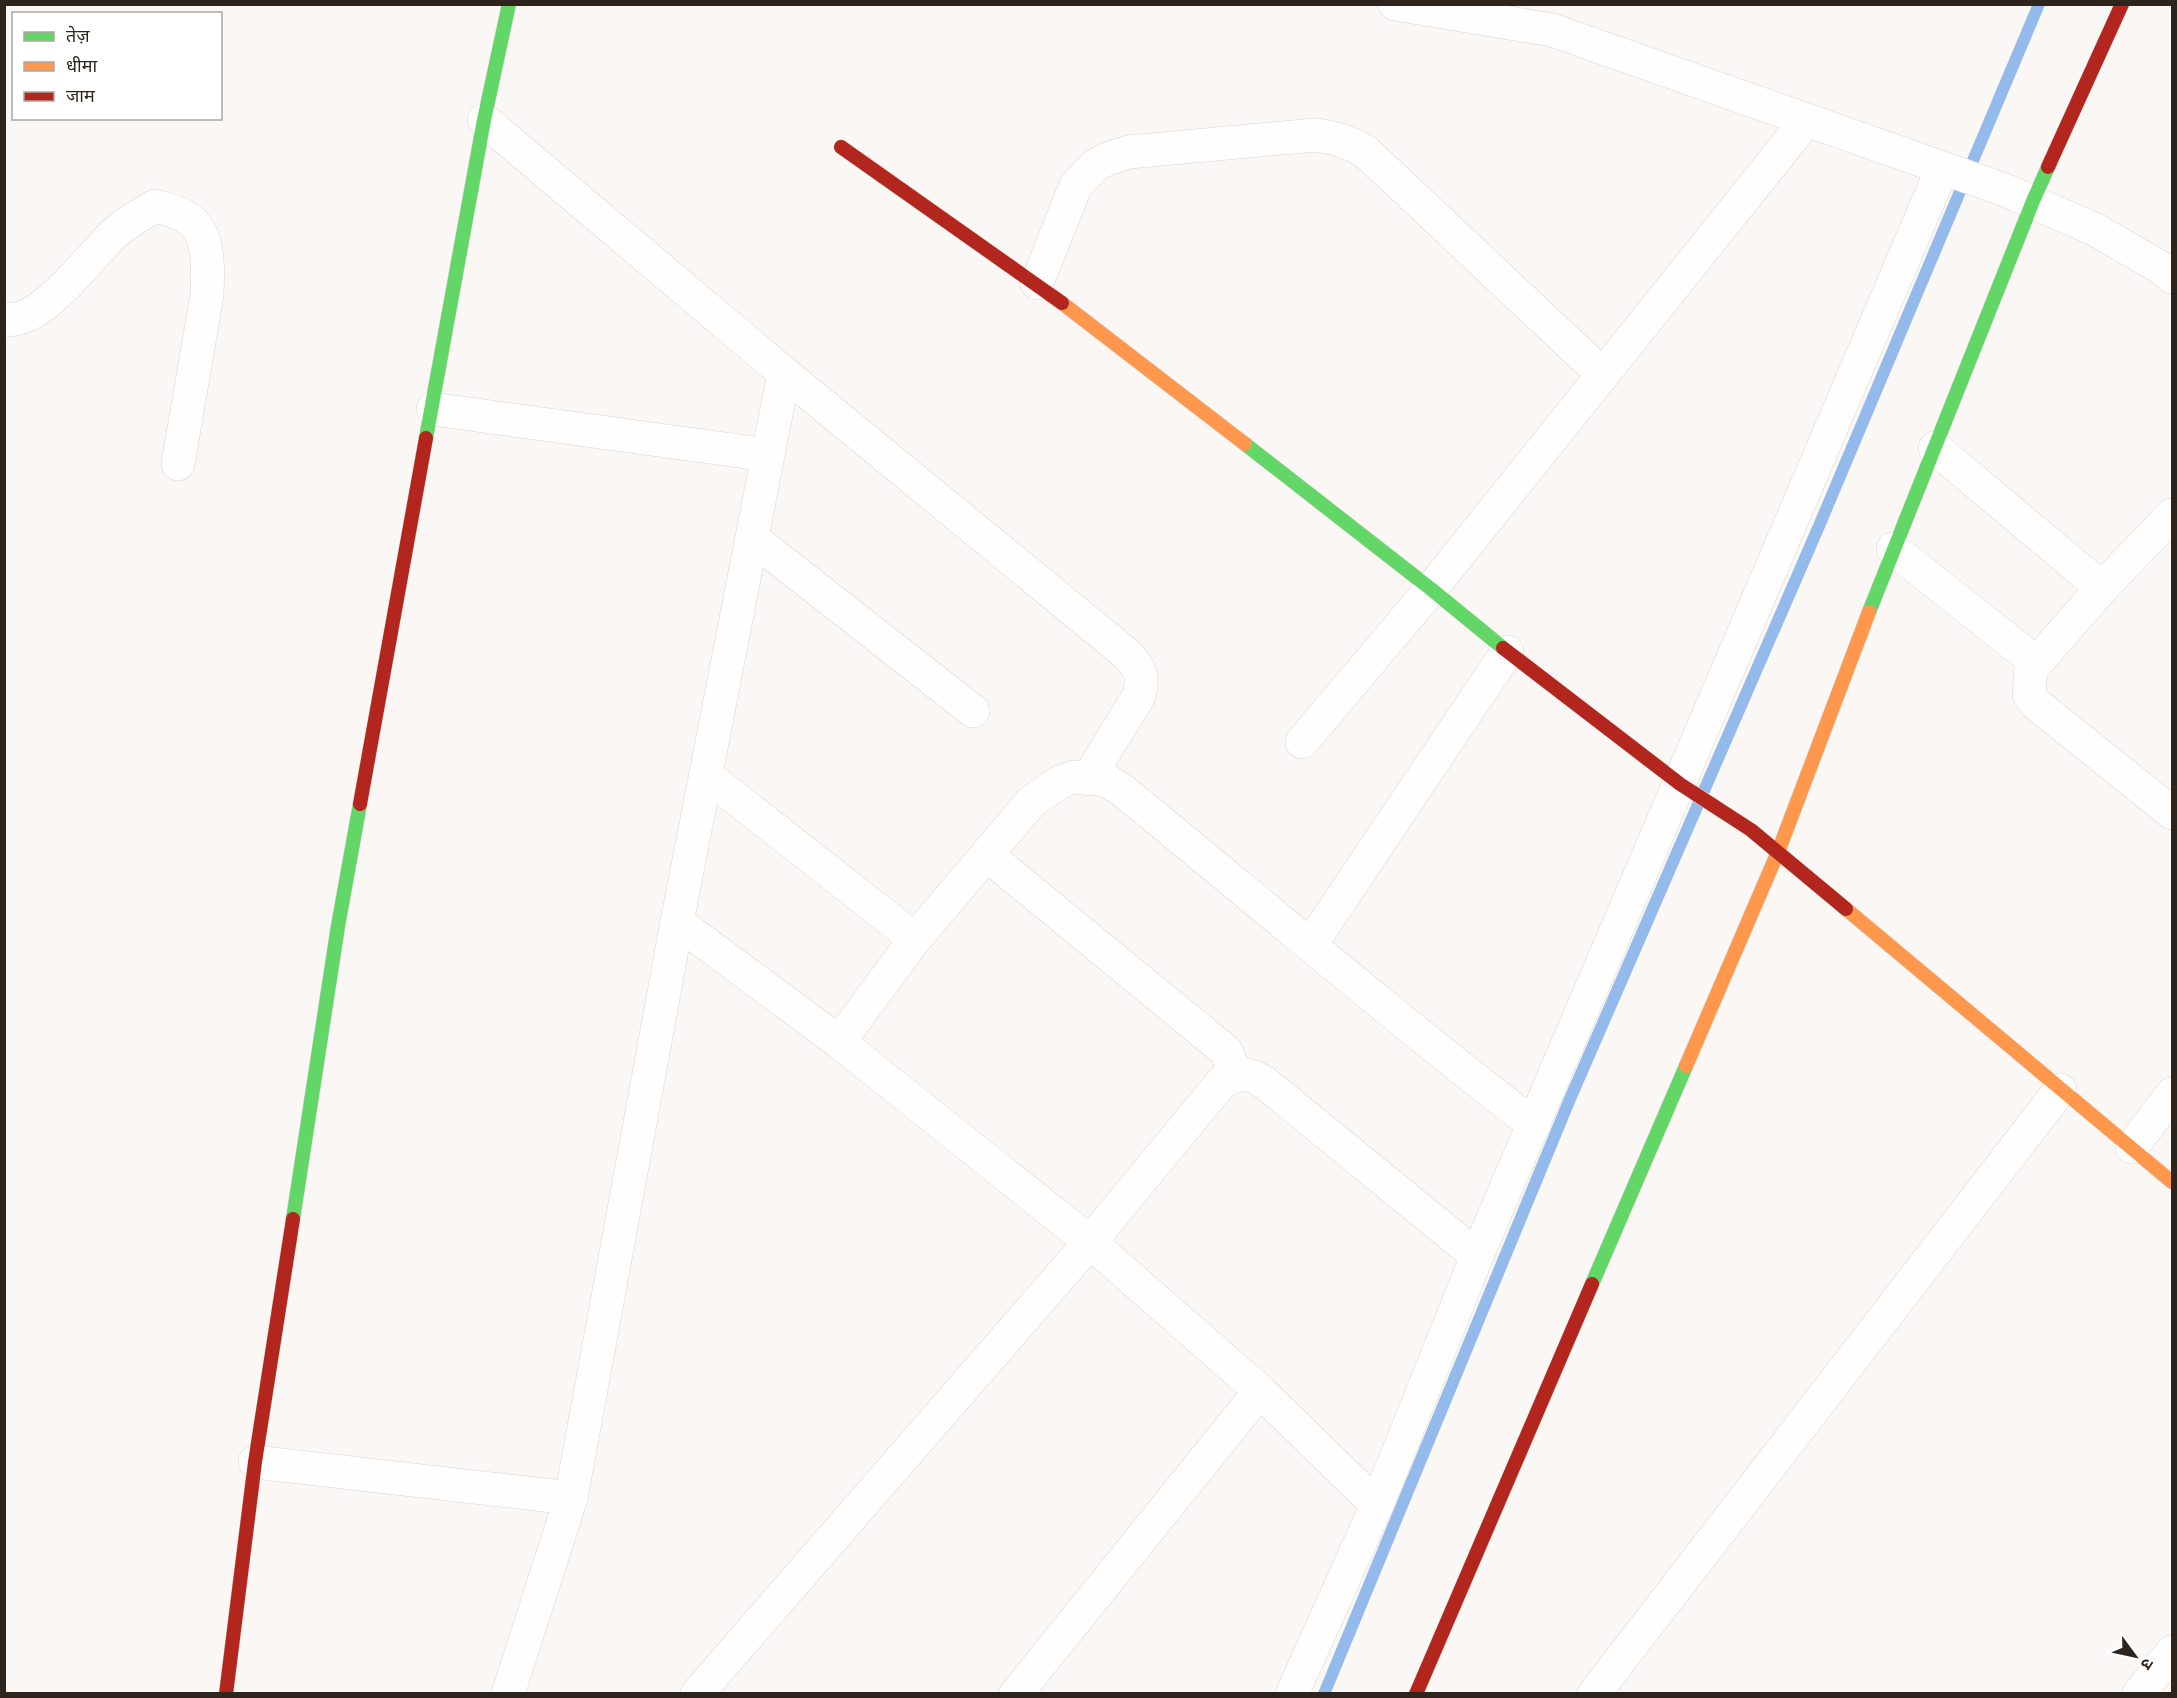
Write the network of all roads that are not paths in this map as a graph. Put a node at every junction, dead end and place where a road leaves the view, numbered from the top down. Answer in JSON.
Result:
{"nodes":[{"id":1,"x":509,"y":4,"type":"edge"},
{"id":2,"x":1395,"y":4,"type":"edge"},
{"id":3,"x":2122,"y":4,"type":"edge"},
{"id":4,"x":1513,"y":14,"type":"edge"},
{"id":5,"x":484,"y":120,"type":"junction"},
{"id":6,"x":1806,"y":121,"type":"junction"},
{"id":7,"x":841,"y":147,"type":"dead end"},
{"id":8,"x":1948,"y":170,"type":"junction"},
{"id":9,"x":2019,"y":195,"type":"junction"},
{"id":10,"x":2169,"y":268,"type":"edge"},
{"id":11,"x":1037,"y":283,"type":"junction"},
{"id":12,"x":6,"y":322,"type":"edge"},
{"id":13,"x":784,"y":373,"type":"junction"},
{"id":14,"x":1603,"y":375,"type":"junction"},
{"id":15,"x":434,"y":409,"type":"junction"},
{"id":16,"x":1935,"y":448,"type":"junction"},
{"id":17,"x":768,"y":455,"type":"junction"},
{"id":18,"x":178,"y":464,"type":"dead end"},
{"id":19,"x":2172,"y":515,"type":"edge"},
{"id":20,"x":752,"y":538,"type":"junction"},
{"id":21,"x":1893,"y":549,"type":"junction"},
{"id":22,"x":2102,"y":588,"type":"junction"},
{"id":23,"x":1431,"y":589,"type":"junction"},
{"id":24,"x":1507,"y":652,"type":"junction"},
{"id":25,"x":2037,"y":663,"type":"junction"},
{"id":26,"x":973,"y":711,"type":"dead end"},
{"id":27,"x":1302,"y":742,"type":"dead end"},
{"id":28,"x":706,"y":775,"type":"junction"},
{"id":29,"x":1089,"y":777,"type":"junction"},
{"id":30,"x":1688,"y":790,"type":"junction"},
{"id":31,"x":2172,"y":813,"type":"edge"},
{"id":32,"x":1778,"y":852,"type":"junction"},
{"id":33,"x":987,"y":855,"type":"junction"},
{"id":34,"x":677,"y":922,"type":"junction"},
{"id":35,"x":915,"y":939,"type":"junction"},
{"id":36,"x":1311,"y":944,"type":"junction"},
{"id":37,"x":839,"y":1042,"type":"junction"},
{"id":38,"x":1236,"y":1075,"type":"junction"},
{"id":39,"x":2060,"y":1090,"type":"junction"},
{"id":40,"x":2172,"y":1094,"type":"edge"},
{"id":41,"x":1534,"y":1125,"type":"junction"},
{"id":42,"x":2132,"y":1147,"type":"junction"},
{"id":43,"x":2172,"y":1182,"type":"edge"},
{"id":44,"x":1089,"y":1242,"type":"junction"},
{"id":45,"x":1477,"y":1256,"type":"junction"},
{"id":46,"x":1260,"y":1391,"type":"junction"},
{"id":47,"x":255,"y":1462,"type":"junction"},
{"id":48,"x":571,"y":1498,"type":"junction"},
{"id":49,"x":1377,"y":1505,"type":"junction"},
{"id":50,"x":2172,"y":1652,"type":"edge"},
{"id":51,"x":1025,"y":1690,"type":"edge"},
{"id":52,"x":226,"y":1694,"type":"edge"},
{"id":53,"x":508,"y":1694,"type":"edge"},
{"id":54,"x":697,"y":1694,"type":"edge"},
{"id":55,"x":1292,"y":1694,"type":"edge"},
{"id":56,"x":1416,"y":1694,"type":"edge"},
{"id":57,"x":1594,"y":1694,"type":"edge"},
{"id":58,"x":2139,"y":1694,"type":"edge"}],
"edges":[{"from":1,"to":5,"type":"street"},
{"from":2,"to":4,"type":"street"},
{"from":3,"to":9,"type":"street"},
{"from":4,"to":6,"type":"street"},
{"from":5,"to":13,"type":"street"},
{"from":5,"to":15,"type":"street"},
{"from":6,"to":8,"type":"street"},
{"from":6,"to":14,"type":"street"},
{"from":7,"to":11,"type":"street"},
{"from":8,"to":9,"type":"street"},
{"from":8,"to":30,"type":"street"},
{"from":9,"to":10,"type":"street"},
{"from":9,"to":16,"type":"street"},
{"from":11,"to":14,"type":"street"},
{"from":11,"to":23,"type":"street"},
{"from":12,"to":18,"type":"street"},
{"from":13,"to":17,"type":"street"},
{"from":13,"to":29,"type":"street"},
{"from":14,"to":23,"type":"street"},
{"from":15,"to":17,"type":"street"},
{"from":15,"to":47,"type":"street"},
{"from":16,"to":21,"type":"street"},
{"from":16,"to":22,"type":"street"},
{"from":17,"to":20,"type":"street"},
{"from":19,"to":22,"type":"street"},
{"from":20,"to":26,"type":"street"},
{"from":20,"to":28,"type":"street"},
{"from":21,"to":25,"type":"street"},
{"from":21,"to":32,"type":"street"},
{"from":22,"to":25,"type":"street"},
{"from":23,"to":24,"type":"street"},
{"from":23,"to":27,"type":"street"},
{"from":24,"to":30,"type":"street"},
{"from":24,"to":36,"type":"street"},
{"from":25,"to":31,"type":"street"},
{"from":28,"to":34,"type":"street"},
{"from":28,"to":35,"type":"street"},
{"from":29,"to":33,"type":"street"},
{"from":29,"to":36,"type":"street"},
{"from":30,"to":32,"type":"street"},
{"from":30,"to":41,"type":"street"},
{"from":32,"to":39,"type":"street"},
{"from":32,"to":56,"type":"street"},
{"from":33,"to":35,"type":"street"},
{"from":33,"to":38,"type":"street"},
{"from":34,"to":37,"type":"street"},
{"from":34,"to":48,"type":"street"},
{"from":35,"to":37,"type":"street"},
{"from":36,"to":41,"type":"street"},
{"from":37,"to":44,"type":"street"},
{"from":38,"to":44,"type":"street"},
{"from":38,"to":45,"type":"street"},
{"from":39,"to":42,"type":"street"},
{"from":39,"to":57,"type":"street"},
{"from":40,"to":42,"type":"street"},
{"from":41,"to":45,"type":"street"},
{"from":42,"to":43,"type":"street"},
{"from":44,"to":46,"type":"street"},
{"from":44,"to":54,"type":"street"},
{"from":45,"to":49,"type":"street"},
{"from":46,"to":49,"type":"street"},
{"from":46,"to":51,"type":"street"},
{"from":47,"to":48,"type":"street"},
{"from":47,"to":52,"type":"street"},
{"from":48,"to":53,"type":"street"},
{"from":49,"to":55,"type":"street"},
{"from":50,"to":58,"type":"street"}]}
